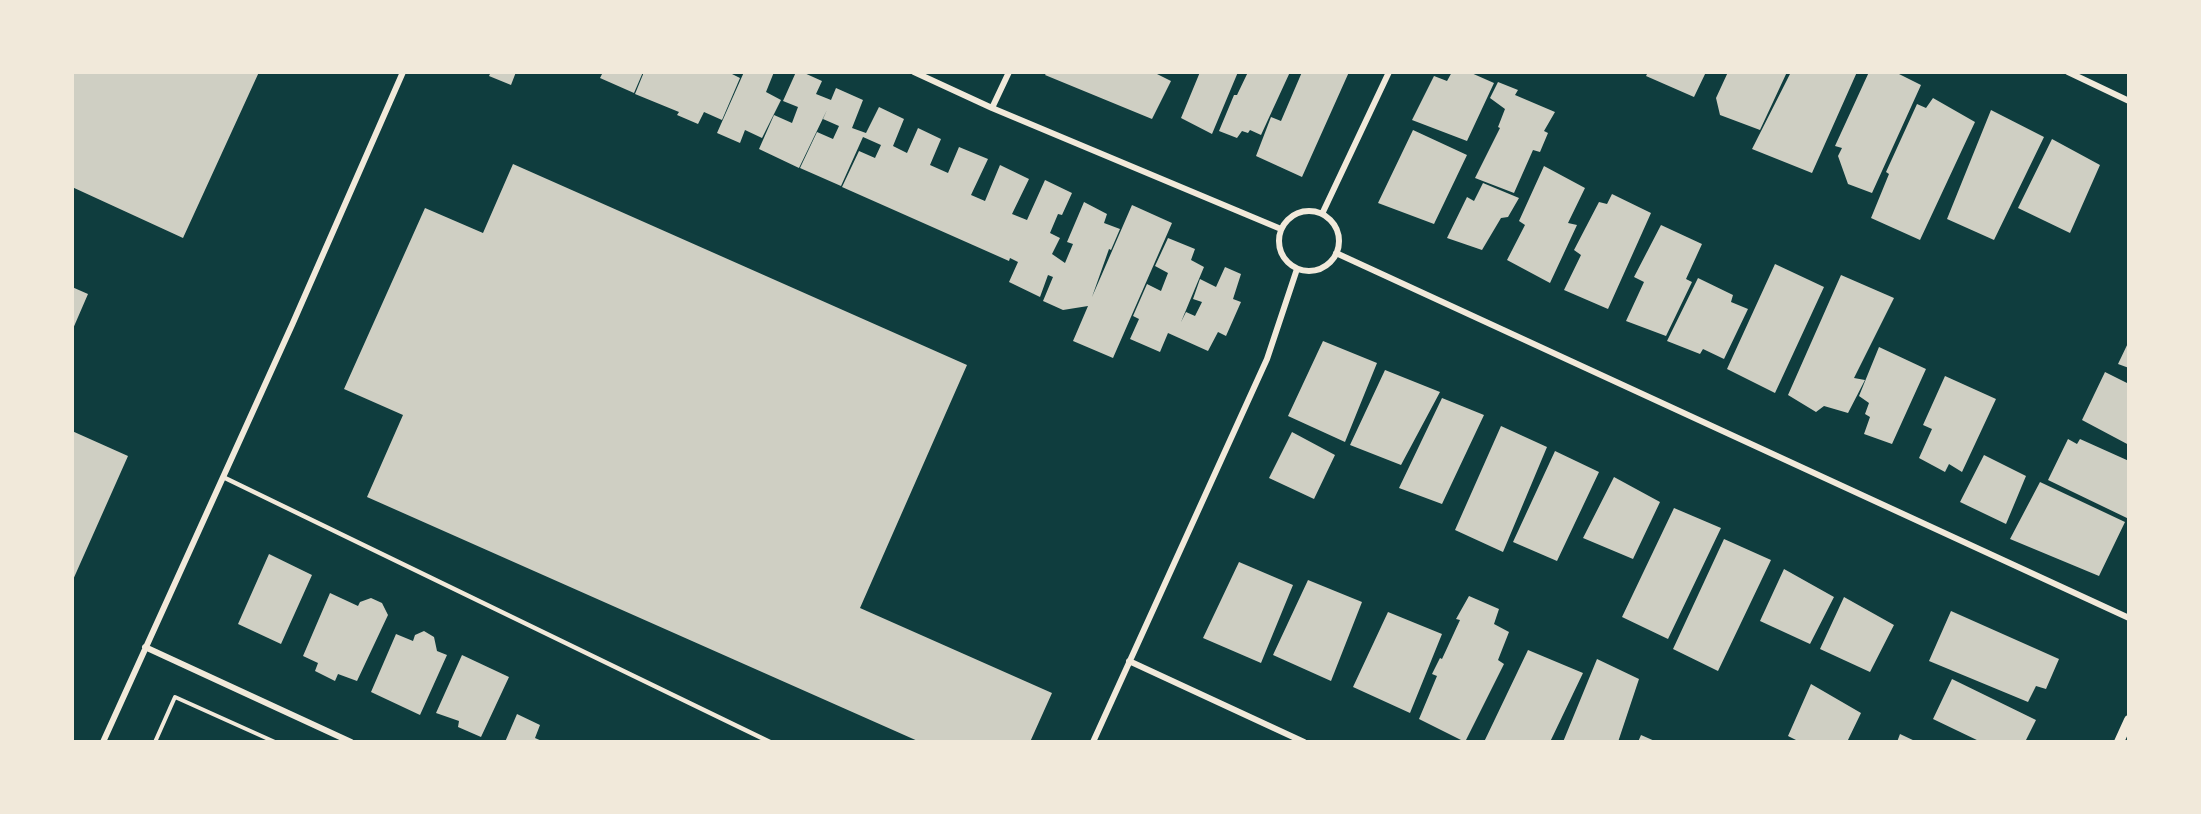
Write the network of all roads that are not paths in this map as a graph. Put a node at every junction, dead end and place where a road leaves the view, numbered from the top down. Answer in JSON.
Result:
{"nodes":[{"id":1,"x":403,"y":72,"type":"edge"},
{"id":2,"x":914,"y":72,"type":"edge"},
{"id":3,"x":1009,"y":72,"type":"edge"},
{"id":4,"x":1389,"y":72,"type":"edge"},
{"id":5,"x":2068,"y":72,"type":"edge"},
{"id":6,"x":2129,"y":101,"type":"edge"},
{"id":7,"x":992,"y":108,"type":"junction"},
{"id":8,"x":1322,"y":214,"type":"junction"},
{"id":9,"x":1281,"y":229,"type":"junction"},
{"id":10,"x":1336,"y":253,"type":"junction"},
{"id":11,"x":1297,"y":269,"type":"junction"},
{"id":12,"x":223,"y":477,"type":"junction"},
{"id":13,"x":2129,"y":618,"type":"edge"},
{"id":14,"x":145,"y":647,"type":"junction"},
{"id":15,"x":1129,"y":661,"type":"junction"},
{"id":16,"x":2129,"y":720,"type":"edge"},
{"id":17,"x":103,"y":742,"type":"edge"},
{"id":18,"x":351,"y":742,"type":"edge"},
{"id":19,"x":770,"y":742,"type":"edge"},
{"id":20,"x":1093,"y":742,"type":"edge"},
{"id":21,"x":1304,"y":742,"type":"edge"},
{"id":22,"x":2119,"y":742,"type":"edge"}],
"edges":[{"from":1,"to":12,"type":"street"},
{"from":2,"to":7,"type":"street"},
{"from":3,"to":7,"type":"street"},
{"from":4,"to":8,"type":"street"},
{"from":5,"to":6,"type":"street"},
{"from":7,"to":9,"type":"street"},
{"from":8,"to":9,"type":"street"},
{"from":8,"to":10,"type":"street"},
{"from":9,"to":11,"type":"street"},
{"from":10,"to":11,"type":"street"},
{"from":10,"to":13,"type":"street"},
{"from":11,"to":15,"type":"street"},
{"from":12,"to":14,"type":"street"},
{"from":12,"to":19,"type":"lane"},
{"from":14,"to":17,"type":"street"},
{"from":14,"to":18,"type":"street"},
{"from":15,"to":20,"type":"street"},
{"from":15,"to":21,"type":"street"},
{"from":16,"to":22,"type":"street"}]}
